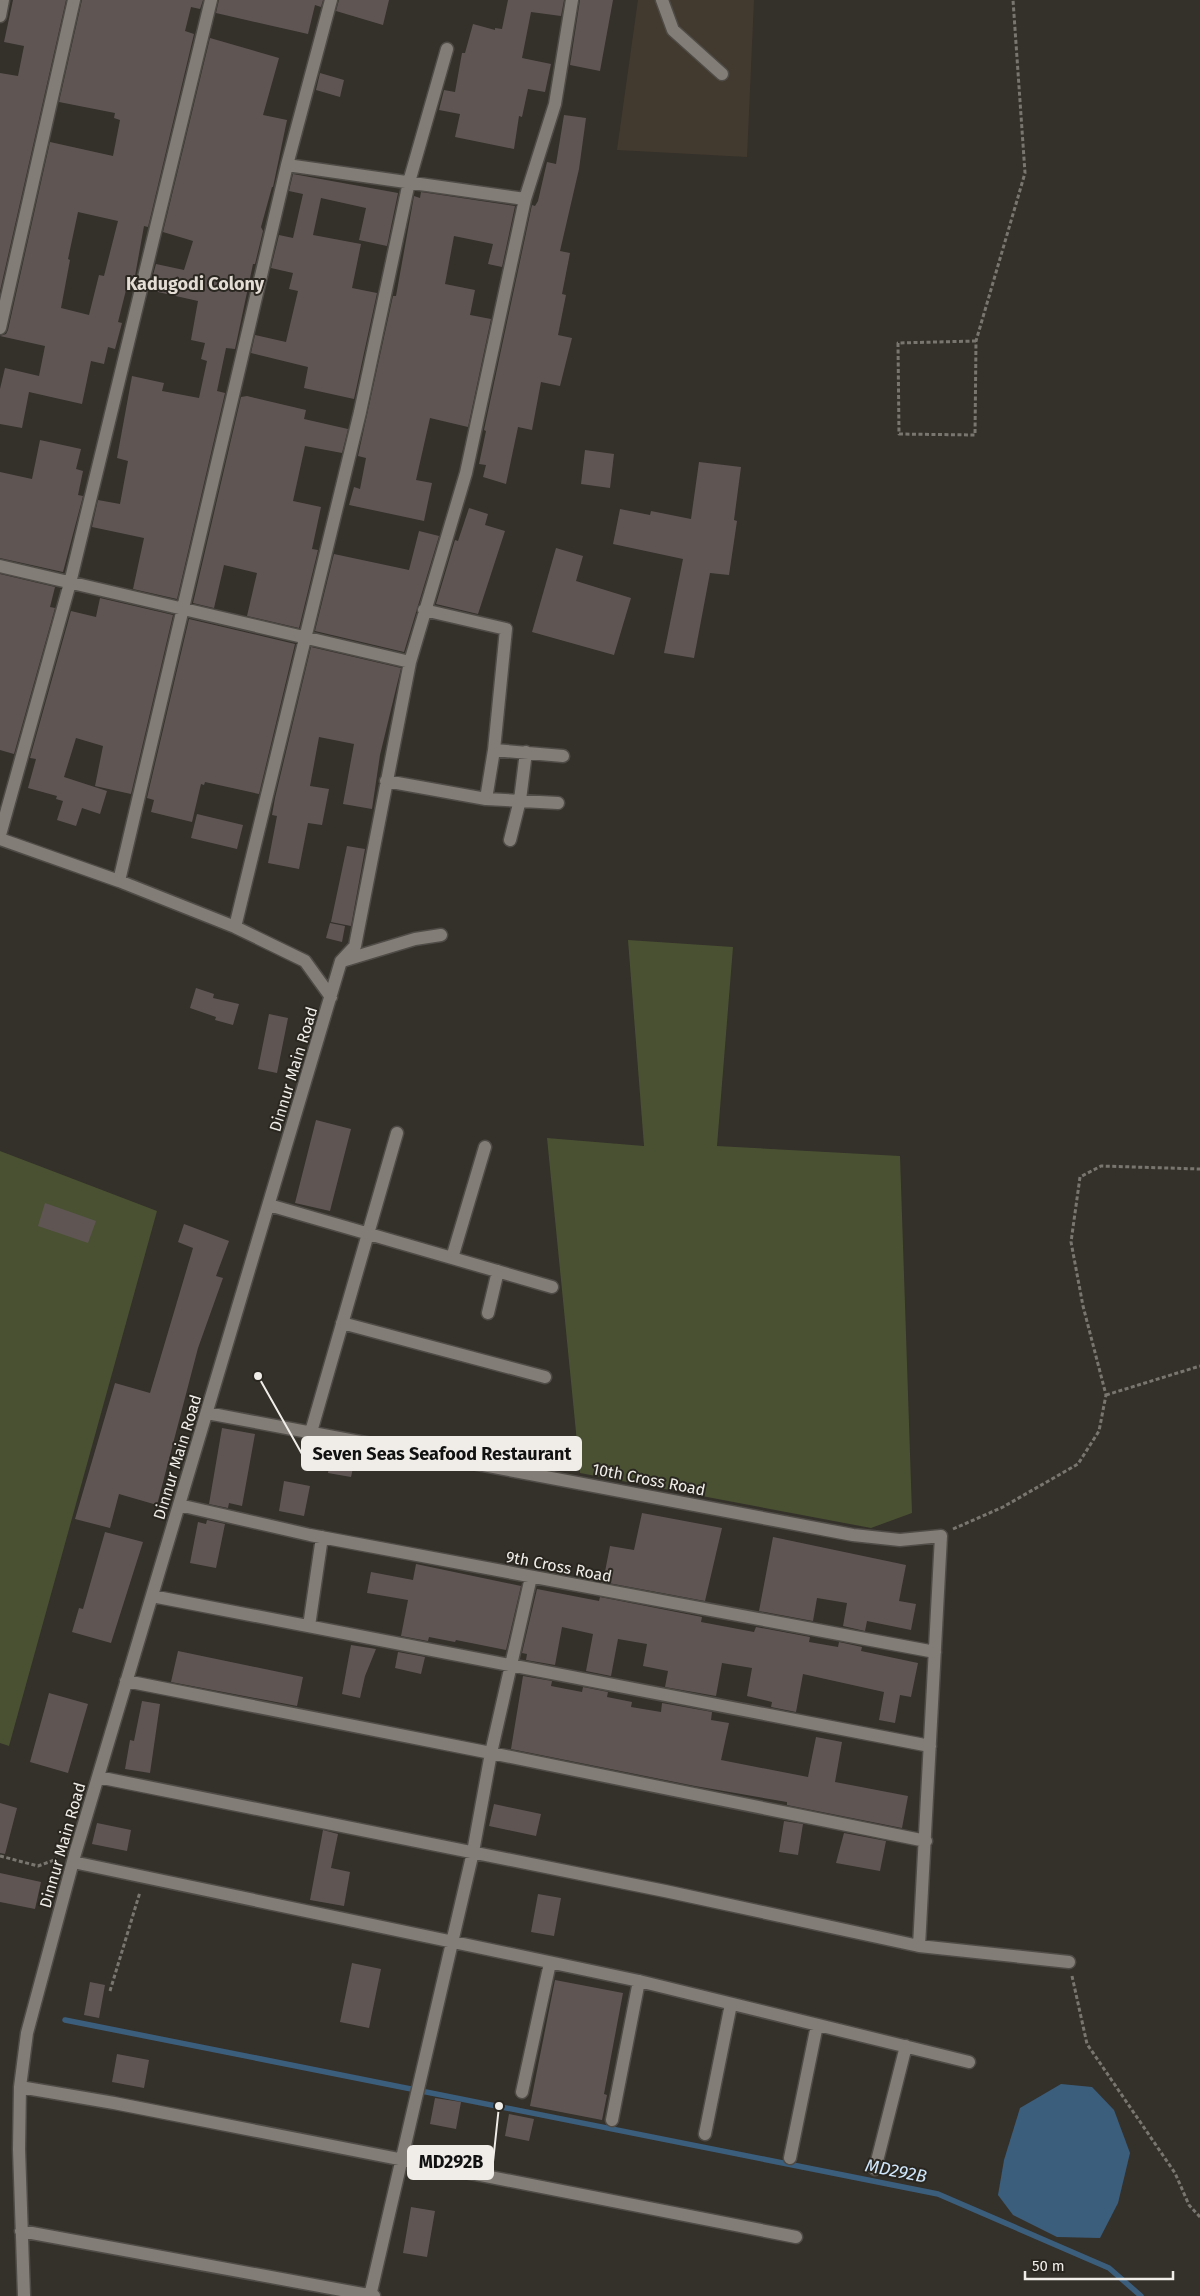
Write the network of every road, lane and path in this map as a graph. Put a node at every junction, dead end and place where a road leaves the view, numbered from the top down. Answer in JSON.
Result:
{"nodes":[{"id":1,"x":3,"y":0,"type":"edge"},
{"id":2,"x":74,"y":0,"type":"edge"},
{"id":3,"x":211,"y":0,"type":"edge"},
{"id":4,"x":331,"y":0,"type":"edge"},
{"id":5,"x":572,"y":0,"type":"edge"},
{"id":6,"x":662,"y":0,"type":"edge"},
{"id":7,"x":1013,"y":0,"type":"edge"},
{"id":8,"x":0,"y":16,"type":"edge"},
{"id":9,"x":447,"y":49,"type":"dead end"},
{"id":10,"x":722,"y":74,"type":"dead end"},
{"id":11,"x":287,"y":165,"type":"junction"},
{"id":12,"x":409,"y":182,"type":"junction"},
{"id":13,"x":526,"y":199,"type":"junction"},
{"id":14,"x":0,"y":328,"type":"edge"},
{"id":15,"x":976,"y":341,"type":"junction"},
{"id":16,"x":0,"y":566,"type":"edge"},
{"id":17,"x":70,"y":583,"type":"junction"},
{"id":18,"x":182,"y":608,"type":"junction"},
{"id":19,"x":424,"y":610,"type":"junction"},
{"id":20,"x":306,"y":638,"type":"junction"},
{"id":21,"x":410,"y":662,"type":"junction"},
{"id":22,"x":494,"y":750,"type":"junction"},
{"id":23,"x":526,"y":752,"type":"junction"},
{"id":24,"x":563,"y":756,"type":"dead end"},
{"id":25,"x":386,"y":780,"type":"junction"},
{"id":26,"x":486,"y":799,"type":"junction"},
{"id":27,"x":520,"y":800,"type":"junction"},
{"id":28,"x":558,"y":803,"type":"dead end"},
{"id":29,"x":0,"y":837,"type":"edge"},
{"id":30,"x":510,"y":840,"type":"dead end"},
{"id":31,"x":119,"y":881,"type":"junction"},
{"id":32,"x":235,"y":927,"type":"junction"},
{"id":33,"x":441,"y":935,"type":"dead end"},
{"id":34,"x":341,"y":961,"type":"junction"},
{"id":35,"x":331,"y":997,"type":"junction"},
{"id":36,"x":396,"y":1133,"type":"dead end"},
{"id":37,"x":485,"y":1147,"type":"dead end"},
{"id":38,"x":1200,"y":1169,"type":"edge"},
{"id":39,"x":269,"y":1205,"type":"junction"},
{"id":40,"x":368,"y":1233,"type":"junction"},
{"id":41,"x":452,"y":1258,"type":"junction"},
{"id":42,"x":498,"y":1271,"type":"junction"},
{"id":43,"x":552,"y":1287,"type":"dead end"},
{"id":44,"x":488,"y":1313,"type":"dead end"},
{"id":45,"x":342,"y":1322,"type":"junction"},
{"id":46,"x":1200,"y":1366,"type":"edge"},
{"id":47,"x":545,"y":1377,"type":"dead end"},
{"id":48,"x":1106,"y":1395,"type":"junction"},
{"id":49,"x":207,"y":1413,"type":"junction"},
{"id":50,"x":311,"y":1432,"type":"junction"},
{"id":51,"x":179,"y":1505,"type":"junction"},
{"id":52,"x":940,"y":1536,"type":"junction"},
{"id":53,"x":322,"y":1537,"type":"junction"},
{"id":54,"x":531,"y":1577,"type":"junction"},
{"id":55,"x":152,"y":1596,"type":"junction"},
{"id":56,"x":309,"y":1626,"type":"junction"},
{"id":57,"x":935,"y":1652,"type":"junction"},
{"id":58,"x":511,"y":1665,"type":"junction"},
{"id":59,"x":126,"y":1681,"type":"junction"},
{"id":60,"x":930,"y":1746,"type":"junction"},
{"id":61,"x":490,"y":1753,"type":"junction"},
{"id":62,"x":98,"y":1777,"type":"junction"},
{"id":63,"x":926,"y":1841,"type":"junction"},
{"id":64,"x":473,"y":1852,"type":"junction"},
{"id":65,"x":0,"y":1856,"type":"edge"},
{"id":66,"x":73,"y":1862,"type":"junction"},
{"id":67,"x":144,"y":1877,"type":"junction"},
{"id":68,"x":451,"y":1942,"type":"junction"},
{"id":69,"x":919,"y":1946,"type":"junction"},
{"id":70,"x":550,"y":1962,"type":"junction"},
{"id":71,"x":1069,"y":1962,"type":"joint"},
{"id":72,"x":639,"y":1981,"type":"junction"},
{"id":73,"x":110,"y":1991,"type":"dead end"},
{"id":74,"x":731,"y":2004,"type":"junction"},
{"id":75,"x":818,"y":2025,"type":"junction"},
{"id":76,"x":906,"y":2046,"type":"junction"},
{"id":77,"x":969,"y":2062,"type":"dead end"},
{"id":78,"x":20,"y":2087,"type":"junction"},
{"id":79,"x":522,"y":2092,"type":"dead end"},
{"id":80,"x":612,"y":2120,"type":"dead end"},
{"id":81,"x":705,"y":2134,"type":"dead end"},
{"id":82,"x":790,"y":2158,"type":"dead end"},
{"id":83,"x":402,"y":2159,"type":"junction"},
{"id":84,"x":875,"y":2169,"type":"dead end"},
{"id":85,"x":1200,"y":2217,"type":"edge"},
{"id":86,"x":21,"y":2231,"type":"junction"},
{"id":87,"x":796,"y":2236,"type":"dead end"},
{"id":88,"x":24,"y":2296,"type":"edge"},
{"id":89,"x":372,"y":2296,"type":"edge"}],
"edges":[{"from":1,"to":8,"type":"street"},
{"from":2,"to":14,"type":"street"},
{"from":3,"to":17,"type":"street"},
{"from":4,"to":11,"type":"street"},
{"from":5,"to":13,"type":"street"},
{"from":6,"to":10,"type":"street"},
{"from":7,"to":15,"type":"path"},
{"from":9,"to":12,"type":"street"},
{"from":11,"to":12,"type":"street"},
{"from":11,"to":18,"type":"street"},
{"from":12,"to":13,"type":"street"},
{"from":12,"to":20,"type":"street"},
{"from":13,"to":19,"type":"street"},
{"from":15,"to":15,"type":"path"},
{"from":16,"to":17,"type":"street"},
{"from":17,"to":18,"type":"street"},
{"from":17,"to":29,"type":"street"},
{"from":18,"to":20,"type":"street"},
{"from":18,"to":31,"type":"street"},
{"from":19,"to":21,"type":"street"},
{"from":19,"to":22,"type":"street"},
{"from":20,"to":21,"type":"street"},
{"from":20,"to":32,"type":"street"},
{"from":21,"to":25,"type":"street"},
{"from":22,"to":23,"type":"street"},
{"from":22,"to":26,"type":"street"},
{"from":23,"to":24,"type":"street"},
{"from":23,"to":27,"type":"street"},
{"from":25,"to":26,"type":"street"},
{"from":25,"to":34,"type":"street"},
{"from":26,"to":27,"type":"street"},
{"from":27,"to":28,"type":"street"},
{"from":27,"to":30,"type":"street"},
{"from":29,"to":31,"type":"street","name":"Dinnur Main Road"},
{"from":31,"to":32,"type":"street","name":"Dinnur Main Road"},
{"from":32,"to":35,"type":"street","name":"Dinnur Main Road"},
{"from":33,"to":34,"type":"street"},
{"from":34,"to":35,"type":"street"},
{"from":35,"to":39,"type":"street","name":"Dinnur Main Road"},
{"from":36,"to":40,"type":"street"},
{"from":37,"to":41,"type":"street"},
{"from":38,"to":48,"type":"path"},
{"from":39,"to":40,"type":"street"},
{"from":39,"to":49,"type":"street","name":"Dinnur Main Road"},
{"from":40,"to":41,"type":"street"},
{"from":40,"to":45,"type":"street"},
{"from":41,"to":42,"type":"street"},
{"from":42,"to":43,"type":"street"},
{"from":42,"to":44,"type":"street"},
{"from":45,"to":47,"type":"street"},
{"from":45,"to":50,"type":"street"},
{"from":46,"to":48,"type":"path"},
{"from":48,"to":52,"type":"path"},
{"from":49,"to":50,"type":"street","name":"10th Cross Road"},
{"from":49,"to":51,"type":"street","name":"Dinnur Main Road"},
{"from":50,"to":52,"type":"street","name":"10th Cross Road"},
{"from":51,"to":53,"type":"street","name":"9th Cross Road"},
{"from":51,"to":55,"type":"street","name":"Dinnur Main Road"},
{"from":52,"to":57,"type":"street"},
{"from":53,"to":54,"type":"street","name":"9th Cross Road"},
{"from":53,"to":56,"type":"street"},
{"from":54,"to":57,"type":"street","name":"9th Cross Road"},
{"from":54,"to":58,"type":"street"},
{"from":55,"to":56,"type":"street"},
{"from":55,"to":59,"type":"street","name":"Dinnur Main Road"},
{"from":56,"to":58,"type":"street"},
{"from":57,"to":60,"type":"street"},
{"from":58,"to":60,"type":"street"},
{"from":58,"to":61,"type":"street"},
{"from":59,"to":61,"type":"street"},
{"from":59,"to":62,"type":"street","name":"Dinnur Main Road"},
{"from":60,"to":63,"type":"street"},
{"from":61,"to":63,"type":"street"},
{"from":61,"to":64,"type":"street"},
{"from":62,"to":64,"type":"street"},
{"from":62,"to":66,"type":"street","name":"Dinnur Main Road"},
{"from":63,"to":69,"type":"street"},
{"from":64,"to":68,"type":"street"},
{"from":64,"to":69,"type":"street"},
{"from":65,"to":66,"type":"path"},
{"from":66,"to":67,"type":"street"},
{"from":66,"to":78,"type":"street","name":"Dinnur Main Road"},
{"from":67,"to":68,"type":"street"},
{"from":67,"to":73,"type":"path"},
{"from":68,"to":70,"type":"street"},
{"from":68,"to":83,"type":"street"},
{"from":69,"to":71,"type":"street"},
{"from":70,"to":72,"type":"street"},
{"from":70,"to":79,"type":"street"},
{"from":71,"to":85,"type":"path"},
{"from":72,"to":74,"type":"street"},
{"from":72,"to":80,"type":"street"},
{"from":74,"to":75,"type":"street"},
{"from":74,"to":81,"type":"street"},
{"from":75,"to":76,"type":"street"},
{"from":75,"to":82,"type":"street"},
{"from":76,"to":77,"type":"street"},
{"from":76,"to":84,"type":"street"},
{"from":78,"to":83,"type":"street"},
{"from":78,"to":86,"type":"street","name":"Dinnur Main Road"},
{"from":83,"to":87,"type":"street"},
{"from":83,"to":89,"type":"street"},
{"from":86,"to":88,"type":"street","name":"Dinnur Main Road"},
{"from":86,"to":89,"type":"street"}]}
